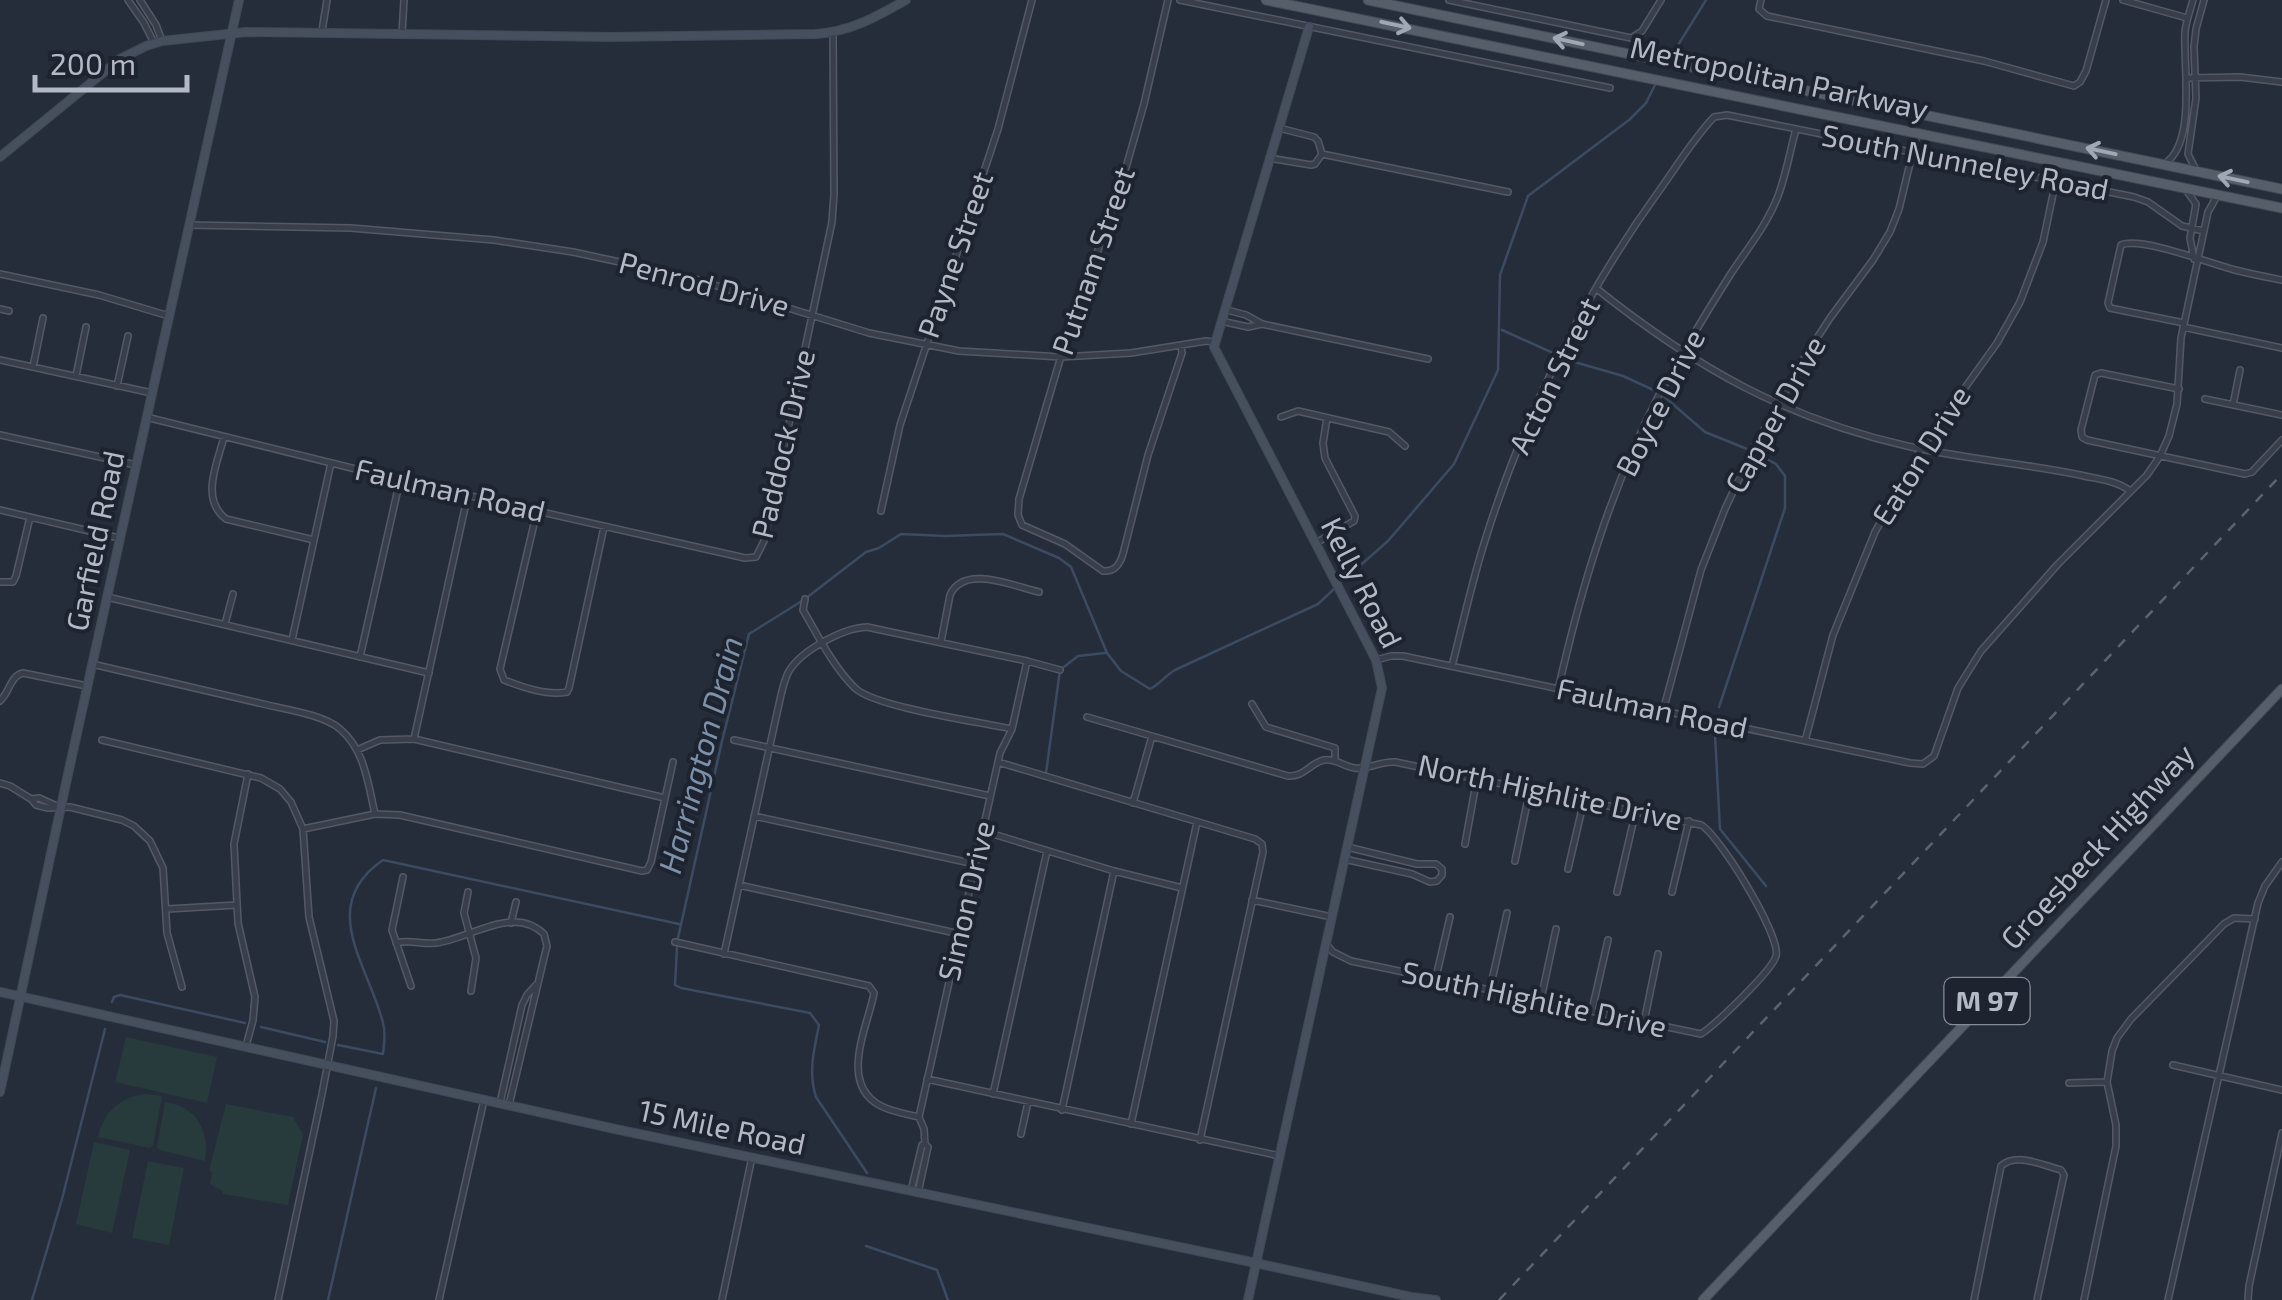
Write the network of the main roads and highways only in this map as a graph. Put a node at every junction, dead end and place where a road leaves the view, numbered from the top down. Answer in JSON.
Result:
{"nodes":[{"id":1,"x":239,"y":0,"type":"edge"},
{"id":2,"x":906,"y":0,"type":"edge"},
{"id":3,"x":1266,"y":0,"type":"edge"},
{"id":4,"x":1368,"y":0,"type":"edge"},
{"id":5,"x":1309,"y":27,"type":"road end"},
{"id":6,"x":232,"y":33,"type":"junction"},
{"id":7,"x":1835,"y":96,"type":"junction"},
{"id":8,"x":1826,"y":114,"type":"junction"},
{"id":9,"x":0,"y":157,"type":"edge"},
{"id":10,"x":2282,"y":189,"type":"edge"},
{"id":11,"x":2282,"y":208,"type":"edge"},
{"id":12,"x":2282,"y":689,"type":"edge"},
{"id":13,"x":0,"y":992,"type":"edge"},
{"id":14,"x":21,"y":996,"type":"junction"},
{"id":15,"x":0,"y":1092,"type":"edge"},
{"id":16,"x":1256,"y":1262,"type":"junction"},
{"id":17,"x":1248,"y":1300,"type":"edge"},
{"id":18,"x":1436,"y":1300,"type":"edge"},
{"id":19,"x":1703,"y":1300,"type":"edge"}],
"edges":[{"from":1,"to":6,"type":"main road","name":"Garfield Road"},
{"from":2,"to":6,"type":"main road"},
{"from":3,"to":8,"type":"main road","name":"Metropolitan Parkway","one_way":true},
{"from":7,"to":4,"type":"main road","name":"Metropolitan Parkway","one_way":true},
{"from":5,"to":16,"type":"main road","name":"Kelly Road"},
{"from":6,"to":9,"type":"main road"},
{"from":6,"to":14,"type":"main road","name":"Garfield Road"},
{"from":7,"to":8,"type":"main road"},
{"from":10,"to":7,"type":"main road","name":"Metropolitan Parkway","one_way":true},
{"from":8,"to":11,"type":"main road","name":"Metropolitan Parkway"},
{"from":12,"to":19,"type":"main road","name":"Groesbeck Highway","number":"M 97"},
{"from":13,"to":14,"type":"main road","name":"15 Mile Road"},
{"from":14,"to":15,"type":"main road","name":"Garfield Road"},
{"from":14,"to":16,"type":"main road","name":"15 Mile Road"},
{"from":16,"to":17,"type":"main road","name":"Kelly Road"},
{"from":16,"to":18,"type":"main road","name":"15 Mile Road"}]}
